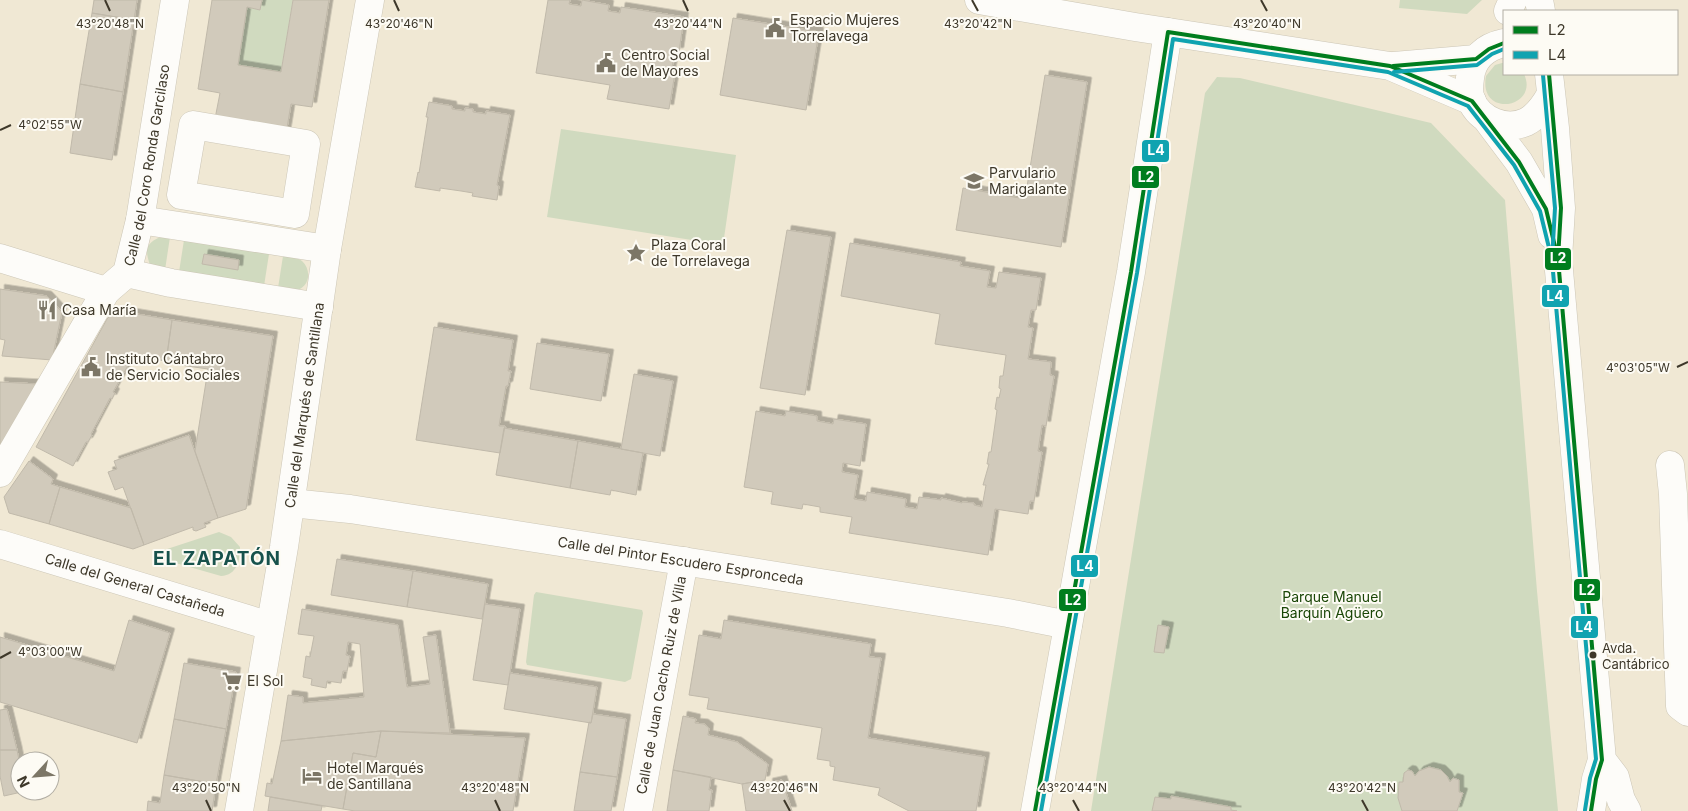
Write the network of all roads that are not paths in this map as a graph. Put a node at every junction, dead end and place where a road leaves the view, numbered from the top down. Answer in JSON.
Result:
{"nodes":[{"id":1,"x":175,"y":0,"type":"edge"},
{"id":2,"x":370,"y":0,"type":"edge"},
{"id":3,"x":979,"y":0,"type":"edge"},
{"id":4,"x":1168,"y":32,"type":"junction"},
{"id":5,"x":1495,"y":42,"type":"edge"},
{"id":6,"x":1390,"y":66,"type":"junction"},
{"id":7,"x":1550,"y":84,"type":"edge"},
{"id":8,"x":1479,"y":110,"type":"junction"},
{"id":9,"x":306,"y":144,"type":"joint"},
{"id":10,"x":140,"y":220,"type":"junction"},
{"id":11,"x":327,"y":249,"type":"junction"},
{"id":12,"x":0,"y":258,"type":"edge"},
{"id":13,"x":1558,"y":259,"type":"junction"},
{"id":14,"x":117,"y":282,"type":"junction"},
{"id":15,"x":318,"y":307,"type":"junction"},
{"id":16,"x":1670,"y":465,"type":"dead end"},
{"id":17,"x":0,"y":473,"type":"edge"},
{"id":18,"x":291,"y":503,"type":"junction"},
{"id":19,"x":0,"y":544,"type":"edge"},
{"id":20,"x":684,"y":561,"type":"junction"},
{"id":21,"x":1068,"y":625,"type":"junction"},
{"id":22,"x":270,"y":626,"type":"junction"},
{"id":23,"x":1688,"y":712,"type":"edge"},
{"id":24,"x":1602,"y":760,"type":"junction"},
{"id":25,"x":239,"y":811,"type":"edge"},
{"id":26,"x":638,"y":811,"type":"edge"},
{"id":27,"x":1035,"y":811,"type":"edge"},
{"id":28,"x":1591,"y":811,"type":"edge"},
{"id":29,"x":1627,"y":811,"type":"edge"}],
"edges":[{"from":1,"to":10,"type":"street","name":"Calle del Coro Ronda Garcilaso"},
{"from":2,"to":11,"type":"street","name":"Calle del Marqués de Santillana"},
{"from":3,"to":4,"type":"street"},
{"from":4,"to":6,"type":"street"},
{"from":4,"to":21,"type":"street"},
{"from":5,"to":6,"type":"street"},
{"from":5,"to":8,"type":"street"},
{"from":6,"to":8,"type":"street"},
{"from":7,"to":8,"type":"street"},
{"from":7,"to":13,"type":"street"},
{"from":8,"to":13,"type":"street"},
{"from":9,"to":9,"type":"street"},
{"from":10,"to":11,"type":"street"},
{"from":10,"to":14,"type":"street","name":"Calle del Coro Ronda Garcilaso"},
{"from":11,"to":15,"type":"street","name":"Calle del Marqués de Santillana"},
{"from":12,"to":14,"type":"street"},
{"from":13,"to":24,"type":"street"},
{"from":14,"to":15,"type":"street"},
{"from":14,"to":17,"type":"street","name":"Calle del Coro Ronda Garcilaso"},
{"from":15,"to":18,"type":"street","name":"Calle del Marqués de Santillana"},
{"from":16,"to":23,"type":"street"},
{"from":18,"to":20,"type":"street","name":"Calle del Pintor Escudero Espronceda"},
{"from":18,"to":22,"type":"street","name":"Calle del Marqués de Santillana"},
{"from":19,"to":22,"type":"street","name":"Calle del General Castañeda"},
{"from":20,"to":21,"type":"street","name":"Calle del Pintor Escudero Espronceda"},
{"from":20,"to":26,"type":"street","name":"Calle de Juan Cacho Ruiz de Villa"},
{"from":21,"to":27,"type":"street"},
{"from":22,"to":25,"type":"street","name":"Calle del Marqués de Santillana"},
{"from":24,"to":28,"type":"street"},
{"from":24,"to":29,"type":"street"}]}
